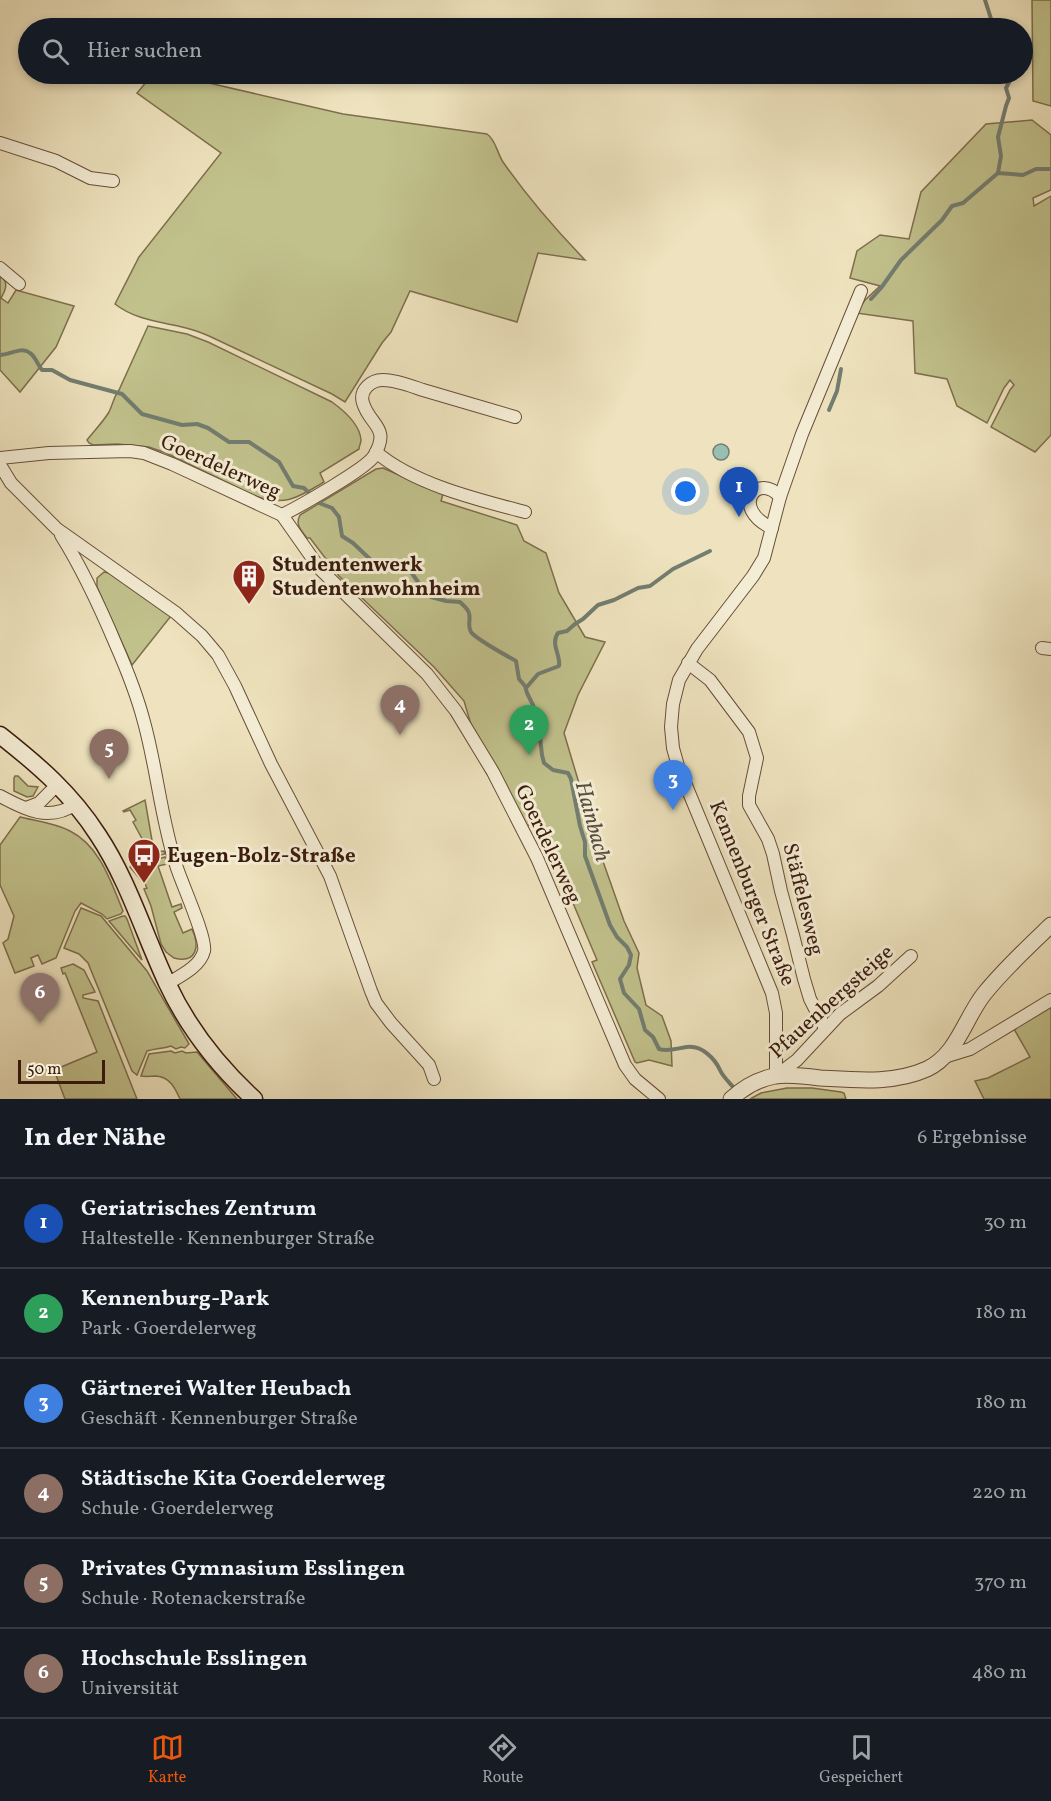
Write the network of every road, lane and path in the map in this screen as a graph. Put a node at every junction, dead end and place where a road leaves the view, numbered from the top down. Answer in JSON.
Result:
{"nodes":[{"id":1,"x":0,"y":143,"type":"edge"},
{"id":2,"x":113,"y":181,"type":"dead end"},
{"id":3,"x":0,"y":268,"type":"edge"},
{"id":4,"x":19,"y":284,"type":"dead end"},
{"id":5,"x":861,"y":291,"type":"dead end"},
{"id":6,"x":515,"y":417,"type":"dead end"},
{"id":7,"x":376,"y":452,"type":"junction"},
{"id":8,"x":0,"y":458,"type":"edge"},
{"id":9,"x":0,"y":465,"type":"edge"},
{"id":10,"x":780,"y":497,"type":"junction"},
{"id":11,"x":525,"y":512,"type":"dead end"},
{"id":12,"x":282,"y":515,"type":"junction"},
{"id":13,"x":772,"y":528,"type":"junction"},
{"id":14,"x":57,"y":529,"type":"junction"},
{"id":15,"x":688,"y":663,"type":"junction"},
{"id":16,"x":0,"y":735,"type":"edge"},
{"id":17,"x":58,"y":784,"type":"junction"},
{"id":18,"x":0,"y":796,"type":"edge"},
{"id":19,"x":76,"y":804,"type":"junction"},
{"id":20,"x":26,"y":808,"type":"junction"},
{"id":21,"x":1051,"y":925,"type":"edge"},
{"id":22,"x":911,"y":956,"type":"dead end"},
{"id":23,"x":167,"y":984,"type":"junction"},
{"id":24,"x":1051,"y":1000,"type":"edge"},
{"id":25,"x":825,"y":1028,"type":"junction"},
{"id":26,"x":944,"y":1057,"type":"junction"},
{"id":27,"x":776,"y":1076,"type":"junction"},
{"id":28,"x":434,"y":1079,"type":"dead end"},
{"id":29,"x":732,"y":1098,"type":"edge"},
{"id":30,"x":254,"y":1099,"type":"edge"},
{"id":31,"x":659,"y":1099,"type":"edge"}],
"edges":[{"from":1,"to":2,"type":"street"},
{"from":3,"to":4,"type":"street"},
{"from":5,"to":10,"type":"street","name":"Kennenburger Straße"},
{"from":6,"to":7,"type":"street"},
{"from":7,"to":11,"type":"street"},
{"from":7,"to":12,"type":"street","name":"Goerdelerweg"},
{"from":8,"to":12,"type":"street","name":"Goerdelerweg"},
{"from":9,"to":14,"type":"street"},
{"from":10,"to":13,"type":"street","name":"Kennenburger Straße"},
{"from":10,"to":13,"type":"street"},
{"from":12,"to":31,"type":"street","name":"Goerdelerweg"},
{"from":13,"to":15,"type":"street","name":"Kennenburger Straße"},
{"from":14,"to":23,"type":"street"},
{"from":14,"to":28,"type":"street"},
{"from":15,"to":25,"type":"street","name":"Stäffelesweg"},
{"from":15,"to":27,"type":"street","name":"Kennenburger Straße"},
{"from":16,"to":17,"type":"main road"},
{"from":17,"to":19,"type":"main road"},
{"from":17,"to":20,"type":"street"},
{"from":18,"to":20,"type":"street"},
{"from":19,"to":20,"type":"street"},
{"from":19,"to":23,"type":"main road"},
{"from":21,"to":26,"type":"street"},
{"from":22,"to":25,"type":"street","name":"Pfauenbergsteige"},
{"from":23,"to":30,"type":"main road"},
{"from":24,"to":26,"type":"street"},
{"from":25,"to":27,"type":"street","name":"Pfauenbergsteige"},
{"from":26,"to":27,"type":"street"},
{"from":27,"to":29,"type":"street"}]}
